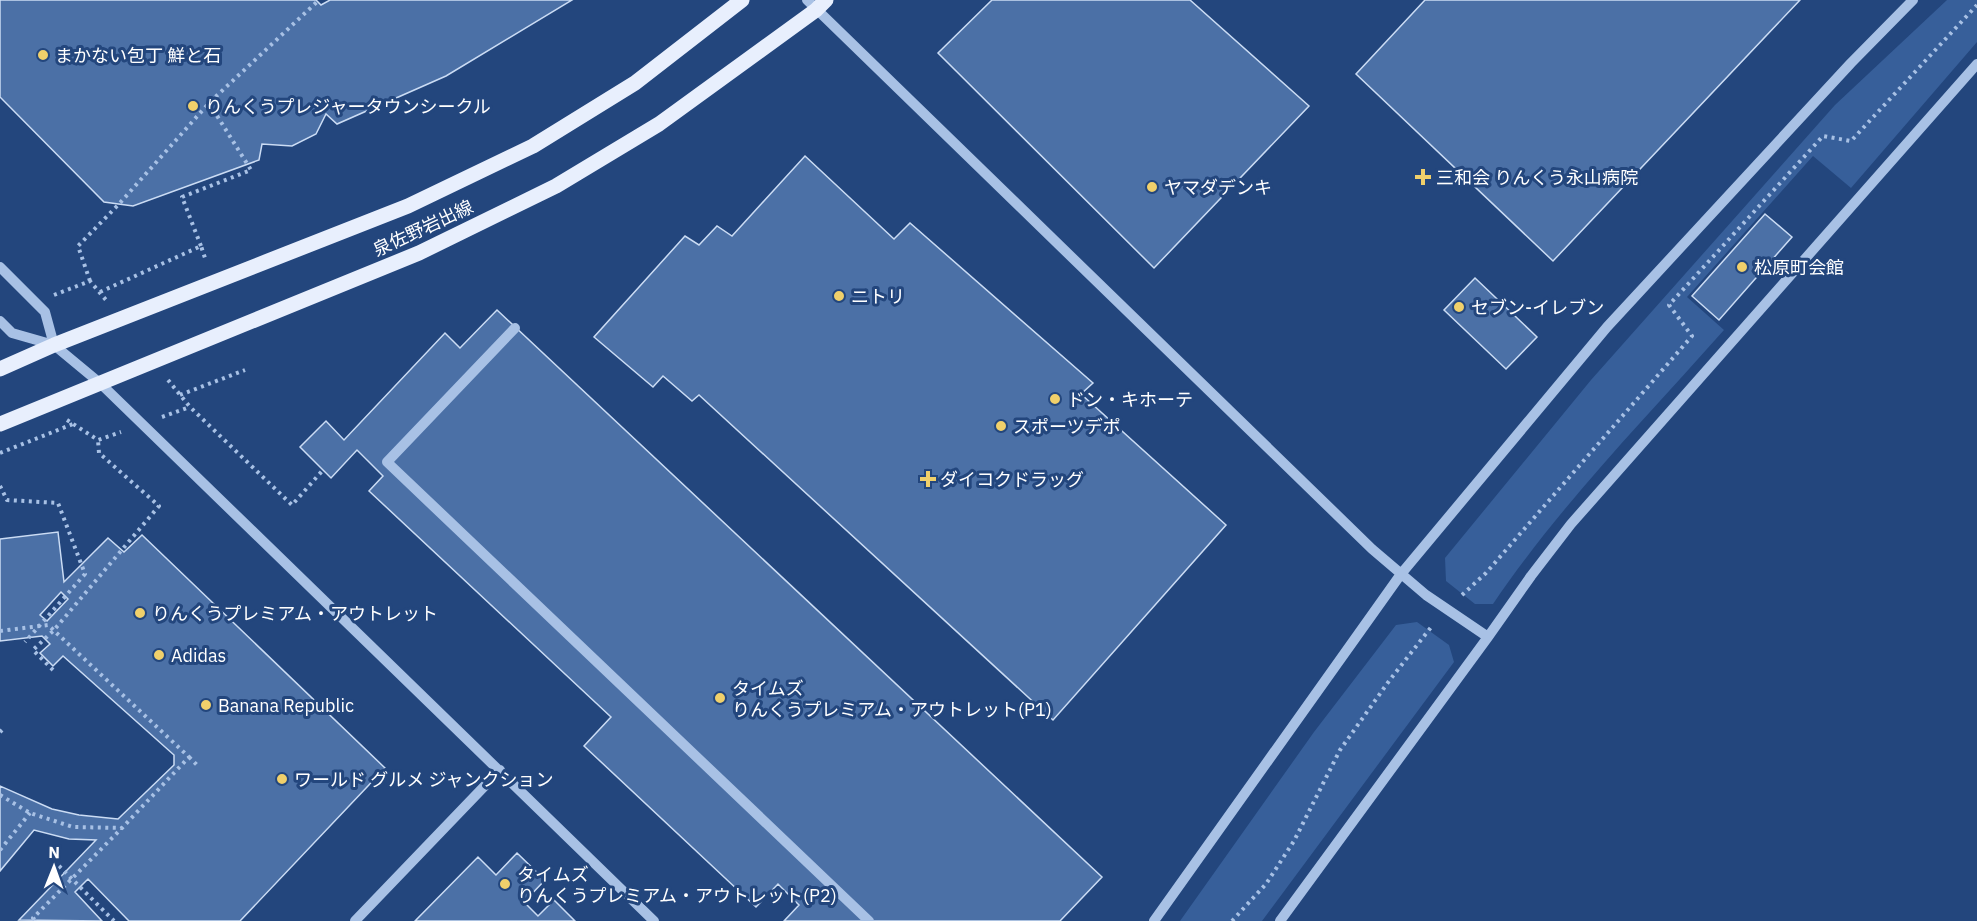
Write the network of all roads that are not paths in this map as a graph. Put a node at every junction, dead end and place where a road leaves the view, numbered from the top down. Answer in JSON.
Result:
{"nodes":[{"id":1,"x":742,"y":0,"type":"edge"},
{"id":2,"x":1913,"y":0,"type":"edge"},
{"id":3,"x":816,"y":3,"type":"edge"},
{"id":4,"x":1977,"y":64,"type":"edge"},
{"id":5,"x":0,"y":267,"type":"edge"},
{"id":6,"x":0,"y":321,"type":"edge"},
{"id":7,"x":515,"y":328,"type":"dead end"},
{"id":8,"x":54,"y":345,"type":"junction"},
{"id":9,"x":0,"y":369,"type":"edge"},
{"id":10,"x":101,"y":384,"type":"junction"},
{"id":11,"x":0,"y":424,"type":"edge"},
{"id":12,"x":1401,"y":574,"type":"junction"},
{"id":13,"x":1488,"y":637,"type":"junction"},
{"id":14,"x":500,"y":770,"type":"junction"},
{"id":15,"x":356,"y":921,"type":"edge"},
{"id":16,"x":654,"y":921,"type":"edge"},
{"id":17,"x":869,"y":921,"type":"edge"},
{"id":18,"x":1154,"y":921,"type":"edge"},
{"id":19,"x":1280,"y":921,"type":"edge"}],
"edges":[{"from":1,"to":8,"type":"main road","name":"泉佐野岩出線"},
{"from":2,"to":12,"type":"street"},
{"from":3,"to":10,"type":"main road","name":"泉佐野岩出線"},
{"from":3,"to":12,"type":"street"},
{"from":4,"to":13,"type":"street"},
{"from":5,"to":8,"type":"street"},
{"from":6,"to":8,"type":"street"},
{"from":7,"to":17,"type":"street"},
{"from":8,"to":9,"type":"main road","name":"泉佐野岩出線"},
{"from":8,"to":10,"type":"street"},
{"from":10,"to":11,"type":"main road","name":"泉佐野岩出線"},
{"from":10,"to":14,"type":"street"},
{"from":12,"to":13,"type":"street"},
{"from":12,"to":18,"type":"street"},
{"from":13,"to":19,"type":"street"},
{"from":14,"to":15,"type":"street"},
{"from":14,"to":16,"type":"street"}]}
